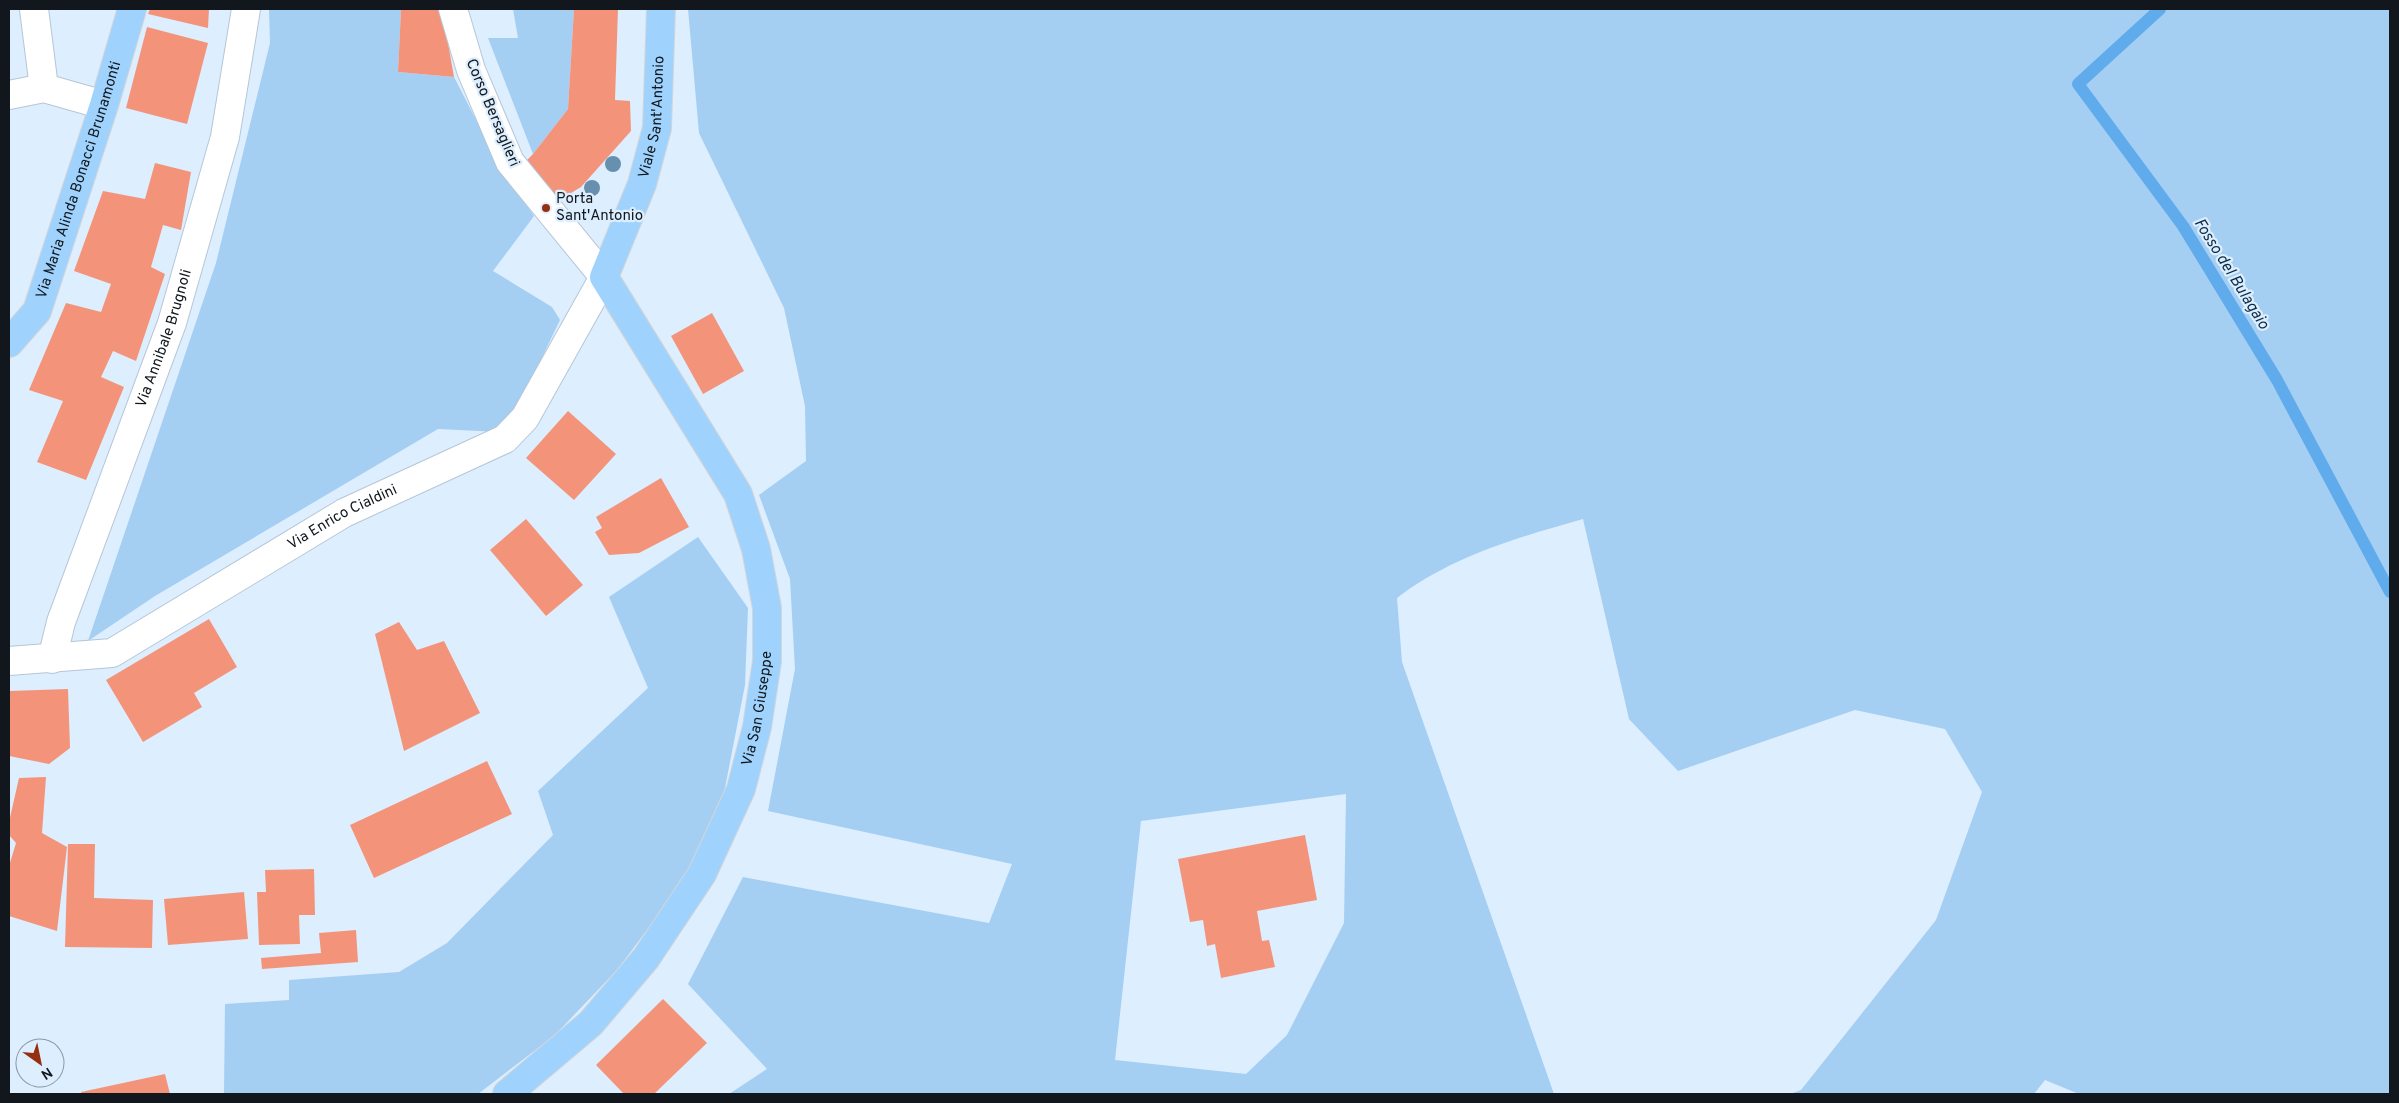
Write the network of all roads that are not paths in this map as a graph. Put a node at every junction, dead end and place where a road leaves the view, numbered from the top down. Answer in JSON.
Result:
{"nodes":[{"id":1,"x":34,"y":9,"type":"edge"},
{"id":2,"x":132,"y":9,"type":"edge"},
{"id":3,"x":246,"y":9,"type":"edge"},
{"id":4,"x":453,"y":9,"type":"edge"},
{"id":5,"x":661,"y":9,"type":"edge"},
{"id":6,"x":44,"y":88,"type":"junction"},
{"id":7,"x":9,"y":95,"type":"edge"},
{"id":8,"x":104,"y":105,"type":"junction"},
{"id":9,"x":604,"y":277,"type":"junction"},
{"id":10,"x":9,"y":343,"type":"edge"},
{"id":11,"x":52,"y":659,"type":"junction"},
{"id":12,"x":9,"y":661,"type":"edge"},
{"id":13,"x":507,"y":1094,"type":"edge"}],
"edges":[{"from":1,"to":6,"type":"street"},
{"from":2,"to":8,"type":"main road","name":"Via Maria Alinda Bonacci Brunamonti"},
{"from":3,"to":11,"type":"street","name":"Via Annibale Brugnoli"},
{"from":4,"to":9,"type":"street","name":"Corso Bersaglieri"},
{"from":5,"to":9,"type":"main road","name":"Viale Sant'Antonio"},
{"from":6,"to":7,"type":"street"},
{"from":6,"to":8,"type":"street"},
{"from":8,"to":10,"type":"main road","name":"Via Maria Alinda Bonacci Brunamonti"},
{"from":9,"to":11,"type":"street","name":"Via Enrico Cialdini"},
{"from":9,"to":13,"type":"main road","name":"Via San Giuseppe"},
{"from":11,"to":12,"type":"street","name":"Via Enrico Cialdini"}]}
